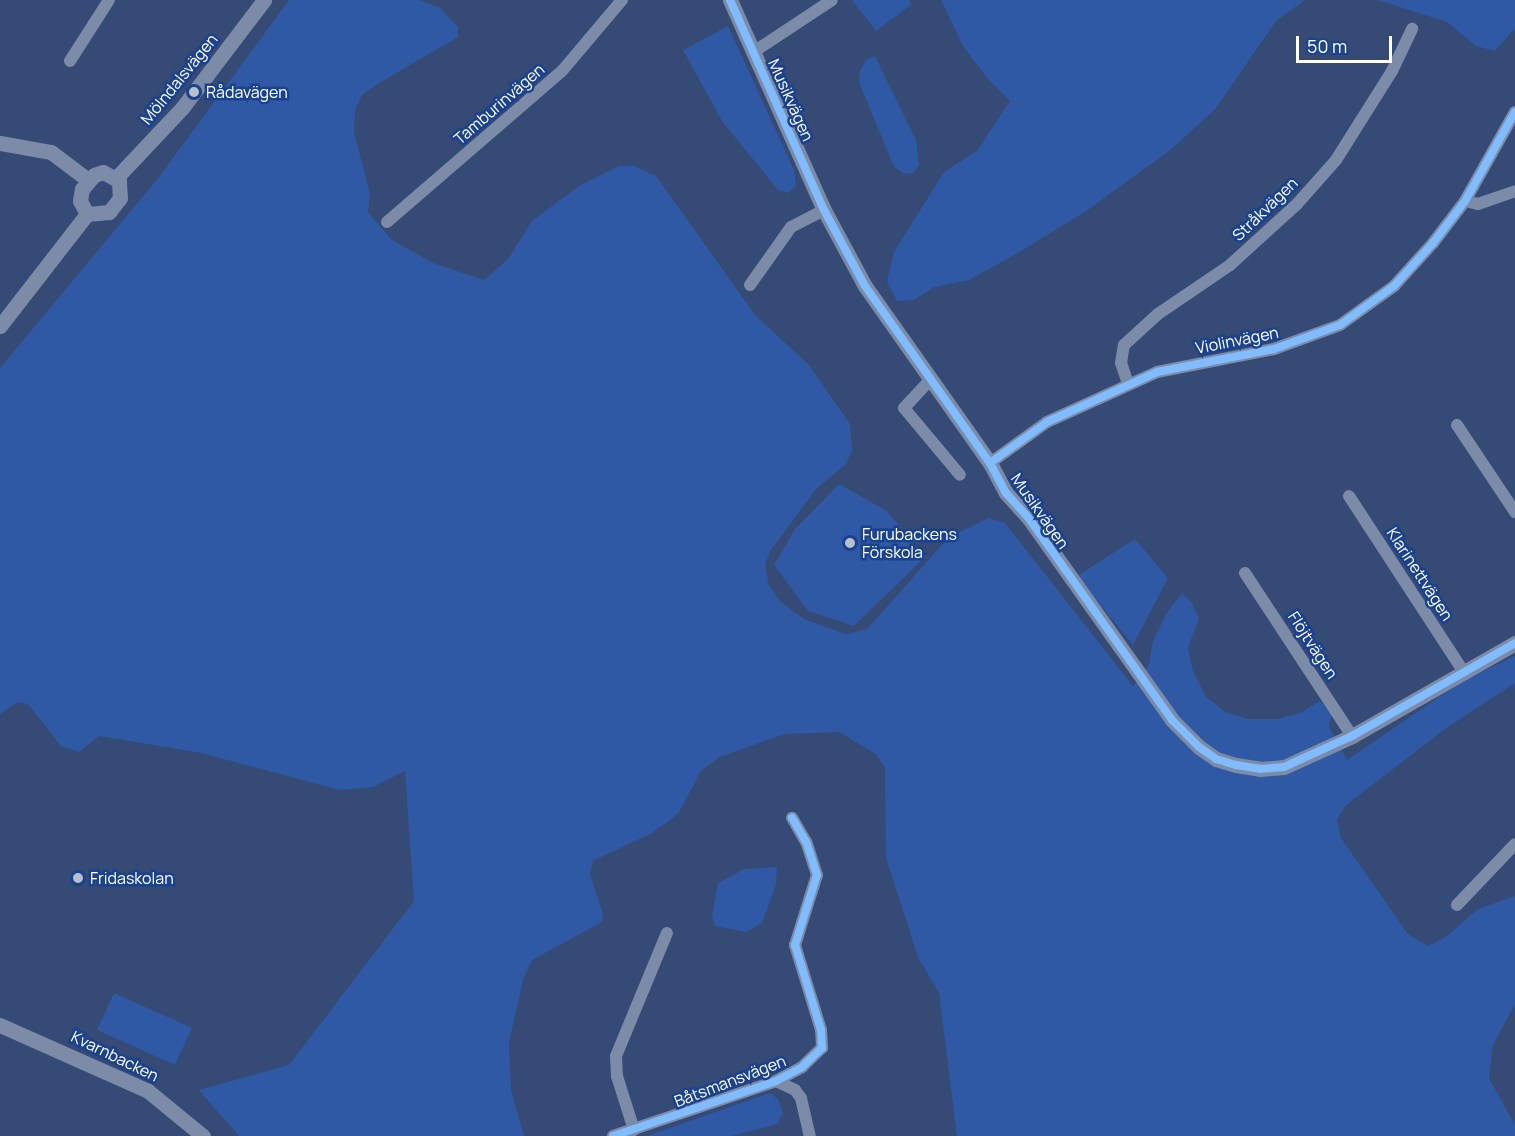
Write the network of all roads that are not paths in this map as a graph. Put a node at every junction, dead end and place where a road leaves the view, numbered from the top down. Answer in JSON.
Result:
{"nodes":[{"id":1,"x":110,"y":0,"type":"edge"},
{"id":2,"x":264,"y":0,"type":"edge"},
{"id":3,"x":622,"y":0,"type":"edge"},
{"id":4,"x":730,"y":0,"type":"edge"},
{"id":5,"x":832,"y":0,"type":"edge"},
{"id":6,"x":1412,"y":29,"type":"dead end"},
{"id":7,"x":755,"y":51,"type":"junction"},
{"id":8,"x":70,"y":61,"type":"dead end"},
{"id":9,"x":1515,"y":112,"type":"edge"},
{"id":10,"x":0,"y":143,"type":"edge"},
{"id":11,"x":117,"y":177,"type":"junction"},
{"id":12,"x":88,"y":180,"type":"junction"},
{"id":13,"x":1515,"y":191,"type":"edge"},
{"id":14,"x":1465,"y":201,"type":"junction"},
{"id":15,"x":824,"y":210,"type":"junction"},
{"id":16,"x":87,"y":214,"type":"junction"},
{"id":17,"x":387,"y":222,"type":"dead end"},
{"id":18,"x":750,"y":285,"type":"dead end"},
{"id":19,"x":0,"y":326,"type":"edge"},
{"id":20,"x":930,"y":380,"type":"junction"},
{"id":21,"x":1128,"y":384,"type":"junction"},
{"id":22,"x":1457,"y":425,"type":"dead end"},
{"id":23,"x":990,"y":463,"type":"junction"},
{"id":24,"x":960,"y":475,"type":"dead end"},
{"id":25,"x":1349,"y":496,"type":"dead end"},
{"id":26,"x":1515,"y":512,"type":"edge"},
{"id":27,"x":1245,"y":573,"type":"dead end"},
{"id":28,"x":1515,"y":643,"type":"edge"},
{"id":29,"x":1463,"y":671,"type":"junction"},
{"id":30,"x":1352,"y":736,"type":"junction"},
{"id":31,"x":792,"y":818,"type":"dead end"},
{"id":32,"x":1515,"y":844,"type":"edge"},
{"id":33,"x":1457,"y":905,"type":"dead end"},
{"id":34,"x":667,"y":933,"type":"dead end"},
{"id":35,"x":0,"y":1025,"type":"edge"},
{"id":36,"x":776,"y":1081,"type":"junction"},
{"id":37,"x":634,"y":1130,"type":"junction"},
{"id":38,"x":203,"y":1136,"type":"edge"},
{"id":39,"x":613,"y":1136,"type":"edge"},
{"id":40,"x":810,"y":1136,"type":"edge"}],
"edges":[{"from":1,"to":8,"type":"street"},
{"from":2,"to":11,"type":"street","name":"Mölndalsvägen"},
{"from":3,"to":17,"type":"street","name":"Tamburinvägen"},
{"from":4,"to":7,"type":"street","name":"Musikvägen"},
{"from":5,"to":7,"type":"street"},
{"from":6,"to":21,"type":"street","name":"Stråkvägen"},
{"from":7,"to":15,"type":"street","name":"Musikvägen"},
{"from":9,"to":14,"type":"street","name":"Violinvägen"},
{"from":10,"to":12,"type":"street"},
{"from":11,"to":12,"type":"street"},
{"from":11,"to":16,"type":"street"},
{"from":12,"to":16,"type":"street"},
{"from":13,"to":14,"type":"street"},
{"from":14,"to":21,"type":"street","name":"Violinvägen"},
{"from":15,"to":18,"type":"street"},
{"from":15,"to":20,"type":"street","name":"Musikvägen"},
{"from":16,"to":19,"type":"street"},
{"from":20,"to":23,"type":"street","name":"Musikvägen"},
{"from":20,"to":24,"type":"street"},
{"from":21,"to":23,"type":"street","name":"Violinvägen"},
{"from":22,"to":26,"type":"street"},
{"from":23,"to":30,"type":"street","name":"Musikvägen"},
{"from":25,"to":29,"type":"street","name":"Klarinettvägen"},
{"from":27,"to":30,"type":"street","name":"Flöjtvägen"},
{"from":28,"to":29,"type":"street","name":"Musikvägen"},
{"from":29,"to":30,"type":"street","name":"Musikvägen"},
{"from":31,"to":36,"type":"street","name":"Båtsmansvägen"},
{"from":32,"to":33,"type":"street"},
{"from":34,"to":37,"type":"street"},
{"from":35,"to":38,"type":"street","name":"Kvarnbacken"},
{"from":36,"to":37,"type":"street","name":"Båtsmansvägen"},
{"from":36,"to":40,"type":"street"},
{"from":37,"to":39,"type":"street","name":"Båtsmansvägen"}]}
